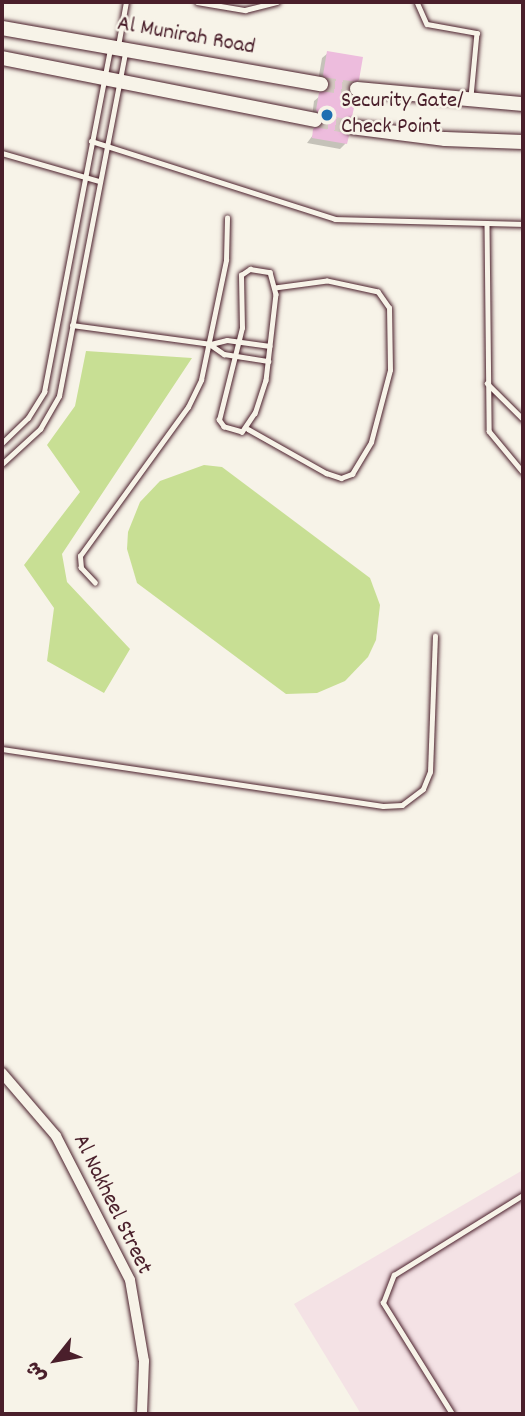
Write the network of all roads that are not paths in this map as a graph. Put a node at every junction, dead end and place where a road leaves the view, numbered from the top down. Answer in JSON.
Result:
{"nodes":[{"id":1,"x":126,"y":2,"type":"edge"},
{"id":2,"x":197,"y":2,"type":"edge"},
{"id":3,"x":277,"y":2,"type":"edge"},
{"id":4,"x":417,"y":2,"type":"edge"},
{"id":5,"x":2,"y":28,"type":"edge"},
{"id":6,"x":118,"y":49,"type":"junction"},
{"id":7,"x":2,"y":58,"type":"edge"},
{"id":8,"x":104,"y":76,"type":"junction"},
{"id":9,"x":120,"y":80,"type":"junction"},
{"id":10,"x":321,"y":84,"type":"tunnel mouth"},
{"id":11,"x":357,"y":89,"type":"tunnel mouth"},
{"id":12,"x":471,"y":100,"type":"junction"},
{"id":13,"x":523,"y":104,"type":"edge"},
{"id":14,"x":315,"y":120,"type":"tunnel mouth"},
{"id":15,"x":351,"y":127,"type":"tunnel mouth"},
{"id":16,"x":91,"y":141,"type":"junction"},
{"id":17,"x":523,"y":142,"type":"edge"},
{"id":18,"x":107,"y":144,"type":"junction"},
{"id":19,"x":2,"y":153,"type":"edge"},
{"id":20,"x":84,"y":178,"type":"junction"},
{"id":21,"x":99,"y":181,"type":"junction"},
{"id":22,"x":227,"y":218,"type":"dead end"},
{"id":23,"x":487,"y":223,"type":"junction"},
{"id":24,"x":523,"y":224,"type":"edge"},
{"id":25,"x":275,"y":288,"type":"junction"},
{"id":26,"x":72,"y":325,"type":"junction"},
{"id":27,"x":239,"y":341,"type":"junction"},
{"id":28,"x":211,"y":344,"type":"junction"},
{"id":29,"x":270,"y":346,"type":"junction"},
{"id":30,"x":236,"y":356,"type":"junction"},
{"id":31,"x":268,"y":361,"type":"junction"},
{"id":32,"x":487,"y":382,"type":"junction"},
{"id":33,"x":523,"y":419,"type":"edge"},
{"id":34,"x":248,"y":429,"type":"junction"},
{"id":35,"x":2,"y":443,"type":"edge"},
{"id":36,"x":2,"y":464,"type":"edge"},
{"id":37,"x":523,"y":472,"type":"edge"},
{"id":38,"x":95,"y":583,"type":"dead end"},
{"id":39,"x":435,"y":636,"type":"dead end"},
{"id":40,"x":2,"y":749,"type":"edge"},
{"id":41,"x":2,"y":1073,"type":"edge"},
{"id":42,"x":523,"y":1195,"type":"edge"},
{"id":43,"x":142,"y":1414,"type":"edge"},
{"id":44,"x":452,"y":1414,"type":"edge"}],
"edges":[{"from":1,"to":6,"type":"lane"},
{"from":2,"to":3,"type":"lane"},
{"from":4,"to":12,"type":"lane"},
{"from":5,"to":6,"type":"street","name":"Al Munirah Road"},
{"from":6,"to":8,"type":"lane"},
{"from":6,"to":9,"type":"lane"},
{"from":6,"to":10,"type":"street","name":"Al Munirah Road"},
{"from":7,"to":8,"type":"street"},
{"from":8,"to":9,"type":"street"},
{"from":8,"to":16,"type":"lane"},
{"from":9,"to":14,"type":"street"},
{"from":9,"to":18,"type":"lane"},
{"from":11,"to":12,"type":"street"},
{"from":12,"to":13,"type":"street"},
{"from":15,"to":17,"type":"street"},
{"from":16,"to":18,"type":"lane"},
{"from":16,"to":20,"type":"lane"},
{"from":18,"to":21,"type":"lane"},
{"from":18,"to":23,"type":"lane"},
{"from":19,"to":20,"type":"lane"},
{"from":20,"to":21,"type":"lane"},
{"from":20,"to":35,"type":"lane"},
{"from":21,"to":26,"type":"lane"},
{"from":22,"to":28,"type":"lane"},
{"from":23,"to":24,"type":"lane"},
{"from":23,"to":32,"type":"lane"},
{"from":25,"to":27,"type":"lane"},
{"from":25,"to":29,"type":"lane"},
{"from":25,"to":34,"type":"lane"},
{"from":26,"to":28,"type":"lane"},
{"from":26,"to":36,"type":"lane"},
{"from":27,"to":28,"type":"lane"},
{"from":27,"to":29,"type":"lane"},
{"from":27,"to":30,"type":"lane"},
{"from":28,"to":30,"type":"lane"},
{"from":28,"to":38,"type":"lane"},
{"from":29,"to":31,"type":"lane"},
{"from":30,"to":31,"type":"lane"},
{"from":30,"to":34,"type":"lane"},
{"from":31,"to":34,"type":"lane"},
{"from":32,"to":33,"type":"lane"},
{"from":32,"to":37,"type":"lane"},
{"from":39,"to":40,"type":"lane"},
{"from":41,"to":43,"type":"street","name":"Al Nakheel Street"},
{"from":42,"to":44,"type":"lane"}]}
